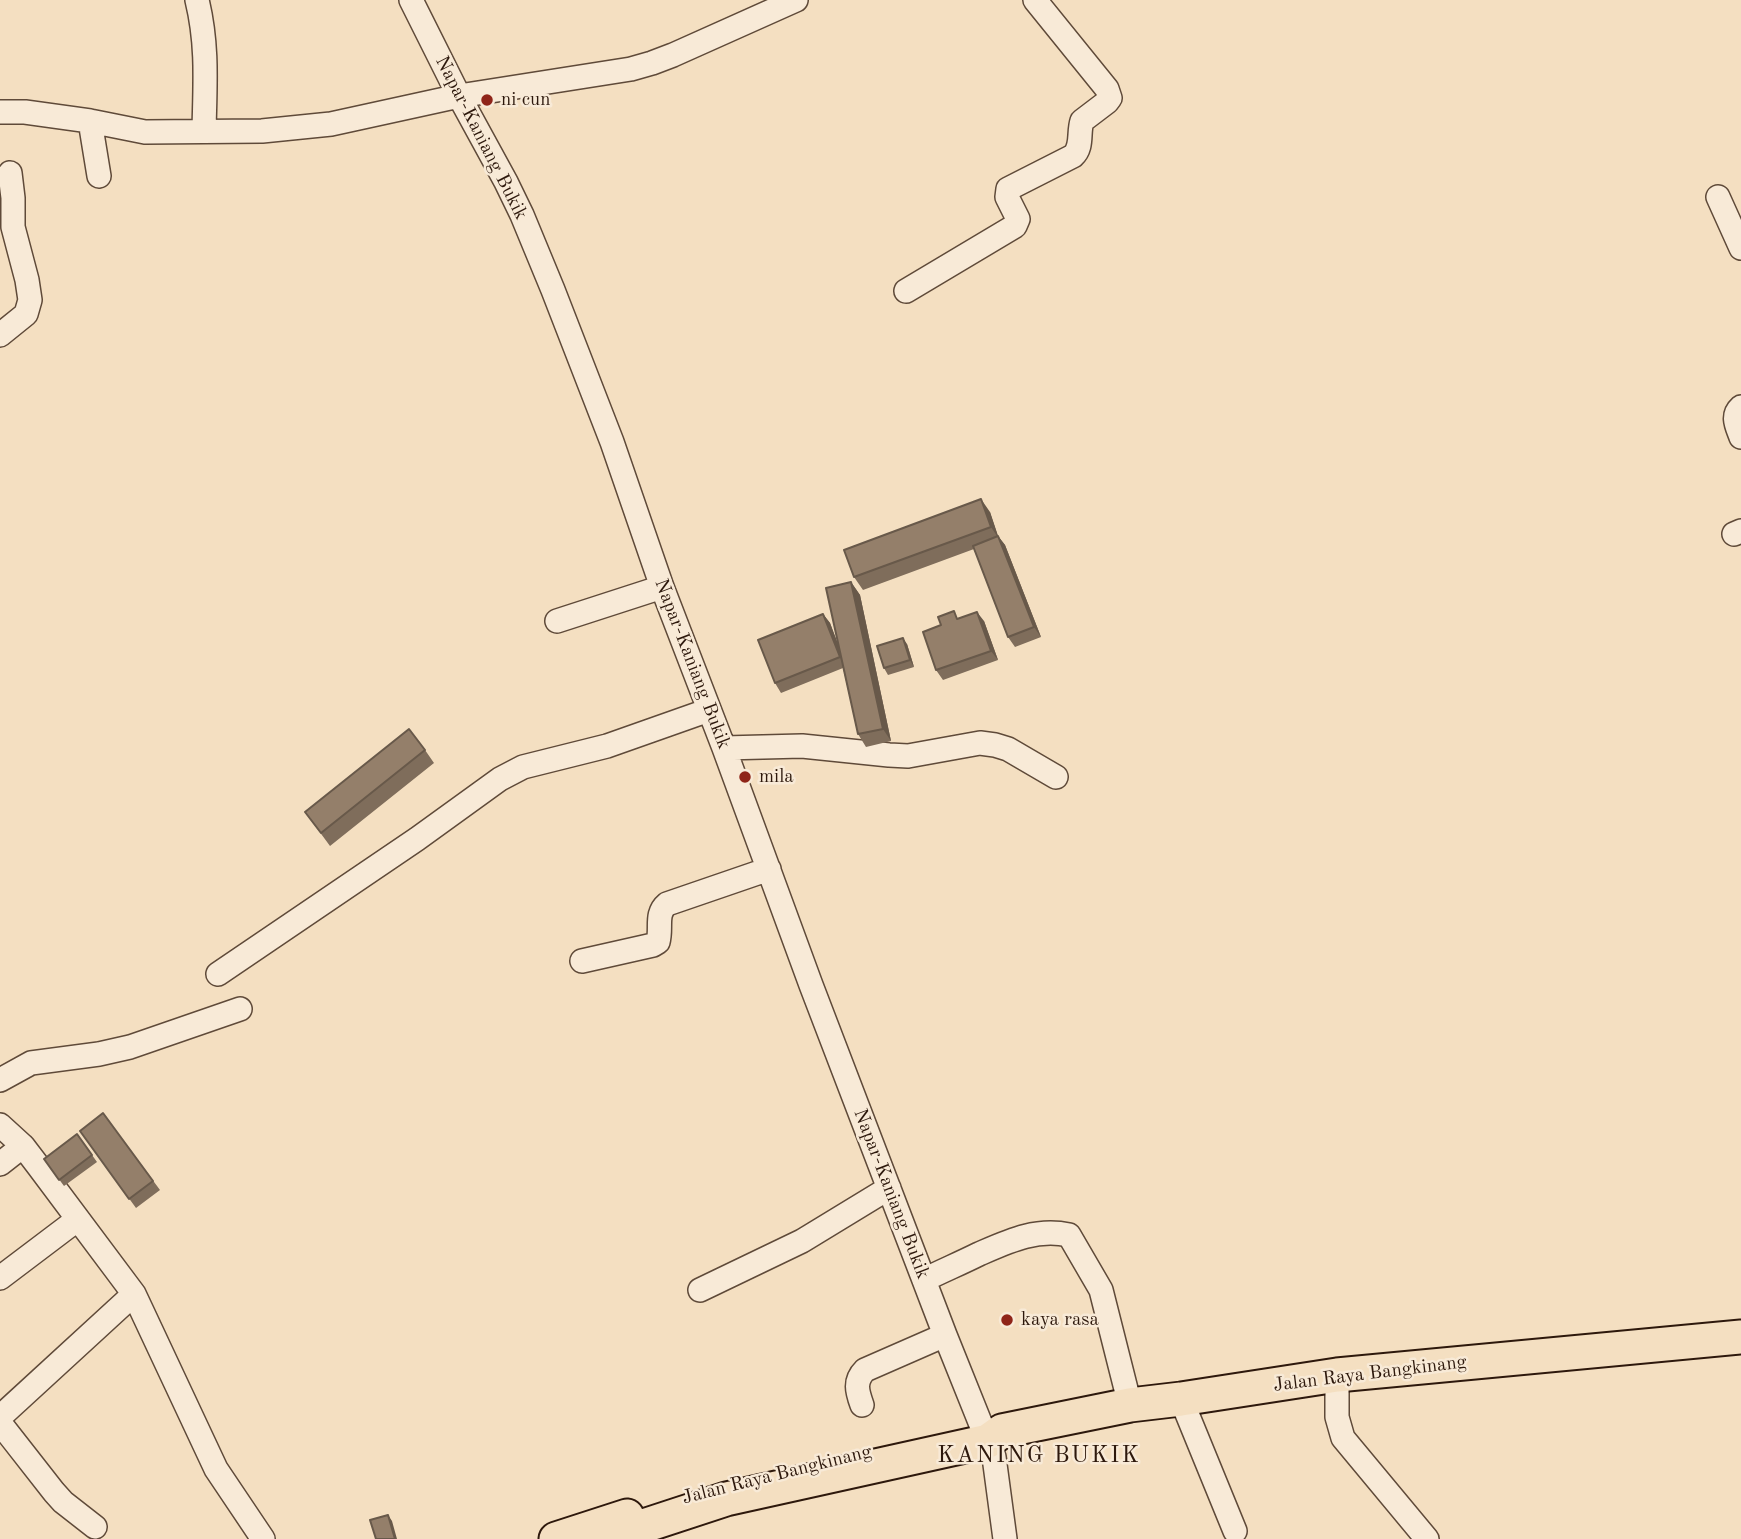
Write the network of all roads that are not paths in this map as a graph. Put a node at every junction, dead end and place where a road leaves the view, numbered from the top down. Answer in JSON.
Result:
{"nodes":[{"id":1,"x":197,"y":0,"type":"edge"},
{"id":2,"x":411,"y":0,"type":"edge"},
{"id":3,"x":796,"y":0,"type":"edge"},
{"id":4,"x":1035,"y":0,"type":"edge"},
{"id":5,"x":459,"y":96,"type":"junction"},
{"id":6,"x":0,"y":112,"type":"edge"},
{"id":7,"x":90,"y":121,"type":"junction"},
{"id":8,"x":204,"y":130,"type":"junction"},
{"id":9,"x":10,"y":173,"type":"dead end"},
{"id":10,"x":99,"y":176,"type":"dead end"},
{"id":11,"x":1718,"y":197,"type":"dead end"},
{"id":12,"x":1741,"y":248,"type":"edge"},
{"id":13,"x":906,"y":291,"type":"dead end"},
{"id":14,"x":0,"y":335,"type":"edge"},
{"id":15,"x":1741,"y":407,"type":"edge"},
{"id":16,"x":1741,"y":437,"type":"edge"},
{"id":17,"x":662,"y":587,"type":"junction"},
{"id":18,"x":557,"y":621,"type":"dead end"},
{"id":19,"x":709,"y":710,"type":"junction"},
{"id":20,"x":724,"y":748,"type":"junction"},
{"id":21,"x":1056,"y":777,"type":"dead end"},
{"id":22,"x":769,"y":869,"type":"junction"},
{"id":23,"x":582,"y":961,"type":"dead end"},
{"id":24,"x":218,"y":974,"type":"dead end"},
{"id":25,"x":240,"y":1009,"type":"dead end"},
{"id":26,"x":0,"y":1080,"type":"edge"},
{"id":27,"x":0,"y":1125,"type":"edge"},
{"id":28,"x":23,"y":1146,"type":"junction"},
{"id":29,"x":0,"y":1164,"type":"edge"},
{"id":30,"x":889,"y":1188,"type":"junction"},
{"id":31,"x":78,"y":1219,"type":"junction"},
{"id":32,"x":0,"y":1278,"type":"edge"},
{"id":33,"x":924,"y":1280,"type":"junction"},
{"id":34,"x":700,"y":1290,"type":"dead end"},
{"id":35,"x":134,"y":1294,"type":"junction"},
{"id":36,"x":945,"y":1335,"type":"junction"},
{"id":37,"x":1741,"y":1337,"type":"edge"},
{"id":38,"x":1337,"y":1375,"type":"junction"},
{"id":39,"x":1181,"y":1399,"type":"junction"},
{"id":40,"x":862,"y":1405,"type":"dead end"},
{"id":41,"x":1130,"y":1405,"type":"junction"},
{"id":42,"x":0,"y":1417,"type":"edge"},
{"id":43,"x":0,"y":1423,"type":"edge"},
{"id":44,"x":990,"y":1432,"type":"junction"},
{"id":45,"x":95,"y":1527,"type":"dead end"},
{"id":46,"x":1235,"y":1531,"type":"dead end"},
{"id":47,"x":263,"y":1539,"type":"edge"},
{"id":48,"x":556,"y":1539,"type":"edge"},
{"id":49,"x":604,"y":1539,"type":"edge"},
{"id":50,"x":1004,"y":1539,"type":"edge"},
{"id":51,"x":1427,"y":1539,"type":"edge"}],
"edges":[{"from":1,"to":8,"type":"street"},
{"from":2,"to":5,"type":"street","name":"Napar-Kaniang Bukik"},
{"from":3,"to":5,"type":"street"},
{"from":4,"to":13,"type":"street"},
{"from":5,"to":8,"type":"street"},
{"from":5,"to":17,"type":"street","name":"Napar-Kaniang Bukik"},
{"from":6,"to":7,"type":"street"},
{"from":7,"to":8,"type":"street"},
{"from":7,"to":10,"type":"street"},
{"from":9,"to":14,"type":"street"},
{"from":11,"to":12,"type":"street"},
{"from":15,"to":16,"type":"street"},
{"from":17,"to":18,"type":"street"},
{"from":17,"to":19,"type":"street","name":"Napar-Kaniang Bukik"},
{"from":19,"to":20,"type":"street","name":"Napar-Kaniang Bukik"},
{"from":19,"to":24,"type":"street"},
{"from":20,"to":21,"type":"street"},
{"from":20,"to":22,"type":"street","name":"Napar-Kaniang Bukik"},
{"from":22,"to":23,"type":"street"},
{"from":22,"to":30,"type":"street","name":"Napar-Kaniang Bukik"},
{"from":25,"to":26,"type":"street"},
{"from":27,"to":28,"type":"street"},
{"from":28,"to":29,"type":"street"},
{"from":28,"to":31,"type":"street"},
{"from":30,"to":33,"type":"street","name":"Napar-Kaniang Bukik"},
{"from":30,"to":34,"type":"street"},
{"from":31,"to":32,"type":"street"},
{"from":31,"to":35,"type":"street"},
{"from":33,"to":36,"type":"street","name":"Napar-Kaniang Bukik"},
{"from":33,"to":41,"type":"street"},
{"from":35,"to":42,"type":"street"},
{"from":35,"to":47,"type":"street"},
{"from":36,"to":40,"type":"street"},
{"from":36,"to":44,"type":"street","name":"Napar-Kaniang Bukik"},
{"from":37,"to":38,"type":"highway","name":"Jalan Raya Bangkinang"},
{"from":38,"to":39,"type":"highway","name":"Jalan Raya Bangkinang"},
{"from":38,"to":51,"type":"street"},
{"from":39,"to":41,"type":"highway","name":"Jalan Raya Bangkinang"},
{"from":39,"to":46,"type":"street"},
{"from":41,"to":44,"type":"highway","name":"Jalan Raya Bangkinang"},
{"from":43,"to":45,"type":"street"},
{"from":44,"to":48,"type":"highway","name":"Jalan Raya Bangkinang"},
{"from":44,"to":49,"type":"highway","name":"Jalan Raya Bangkinang"},
{"from":44,"to":50,"type":"street","name":"Napar-Kaniang Bukik"}]}
